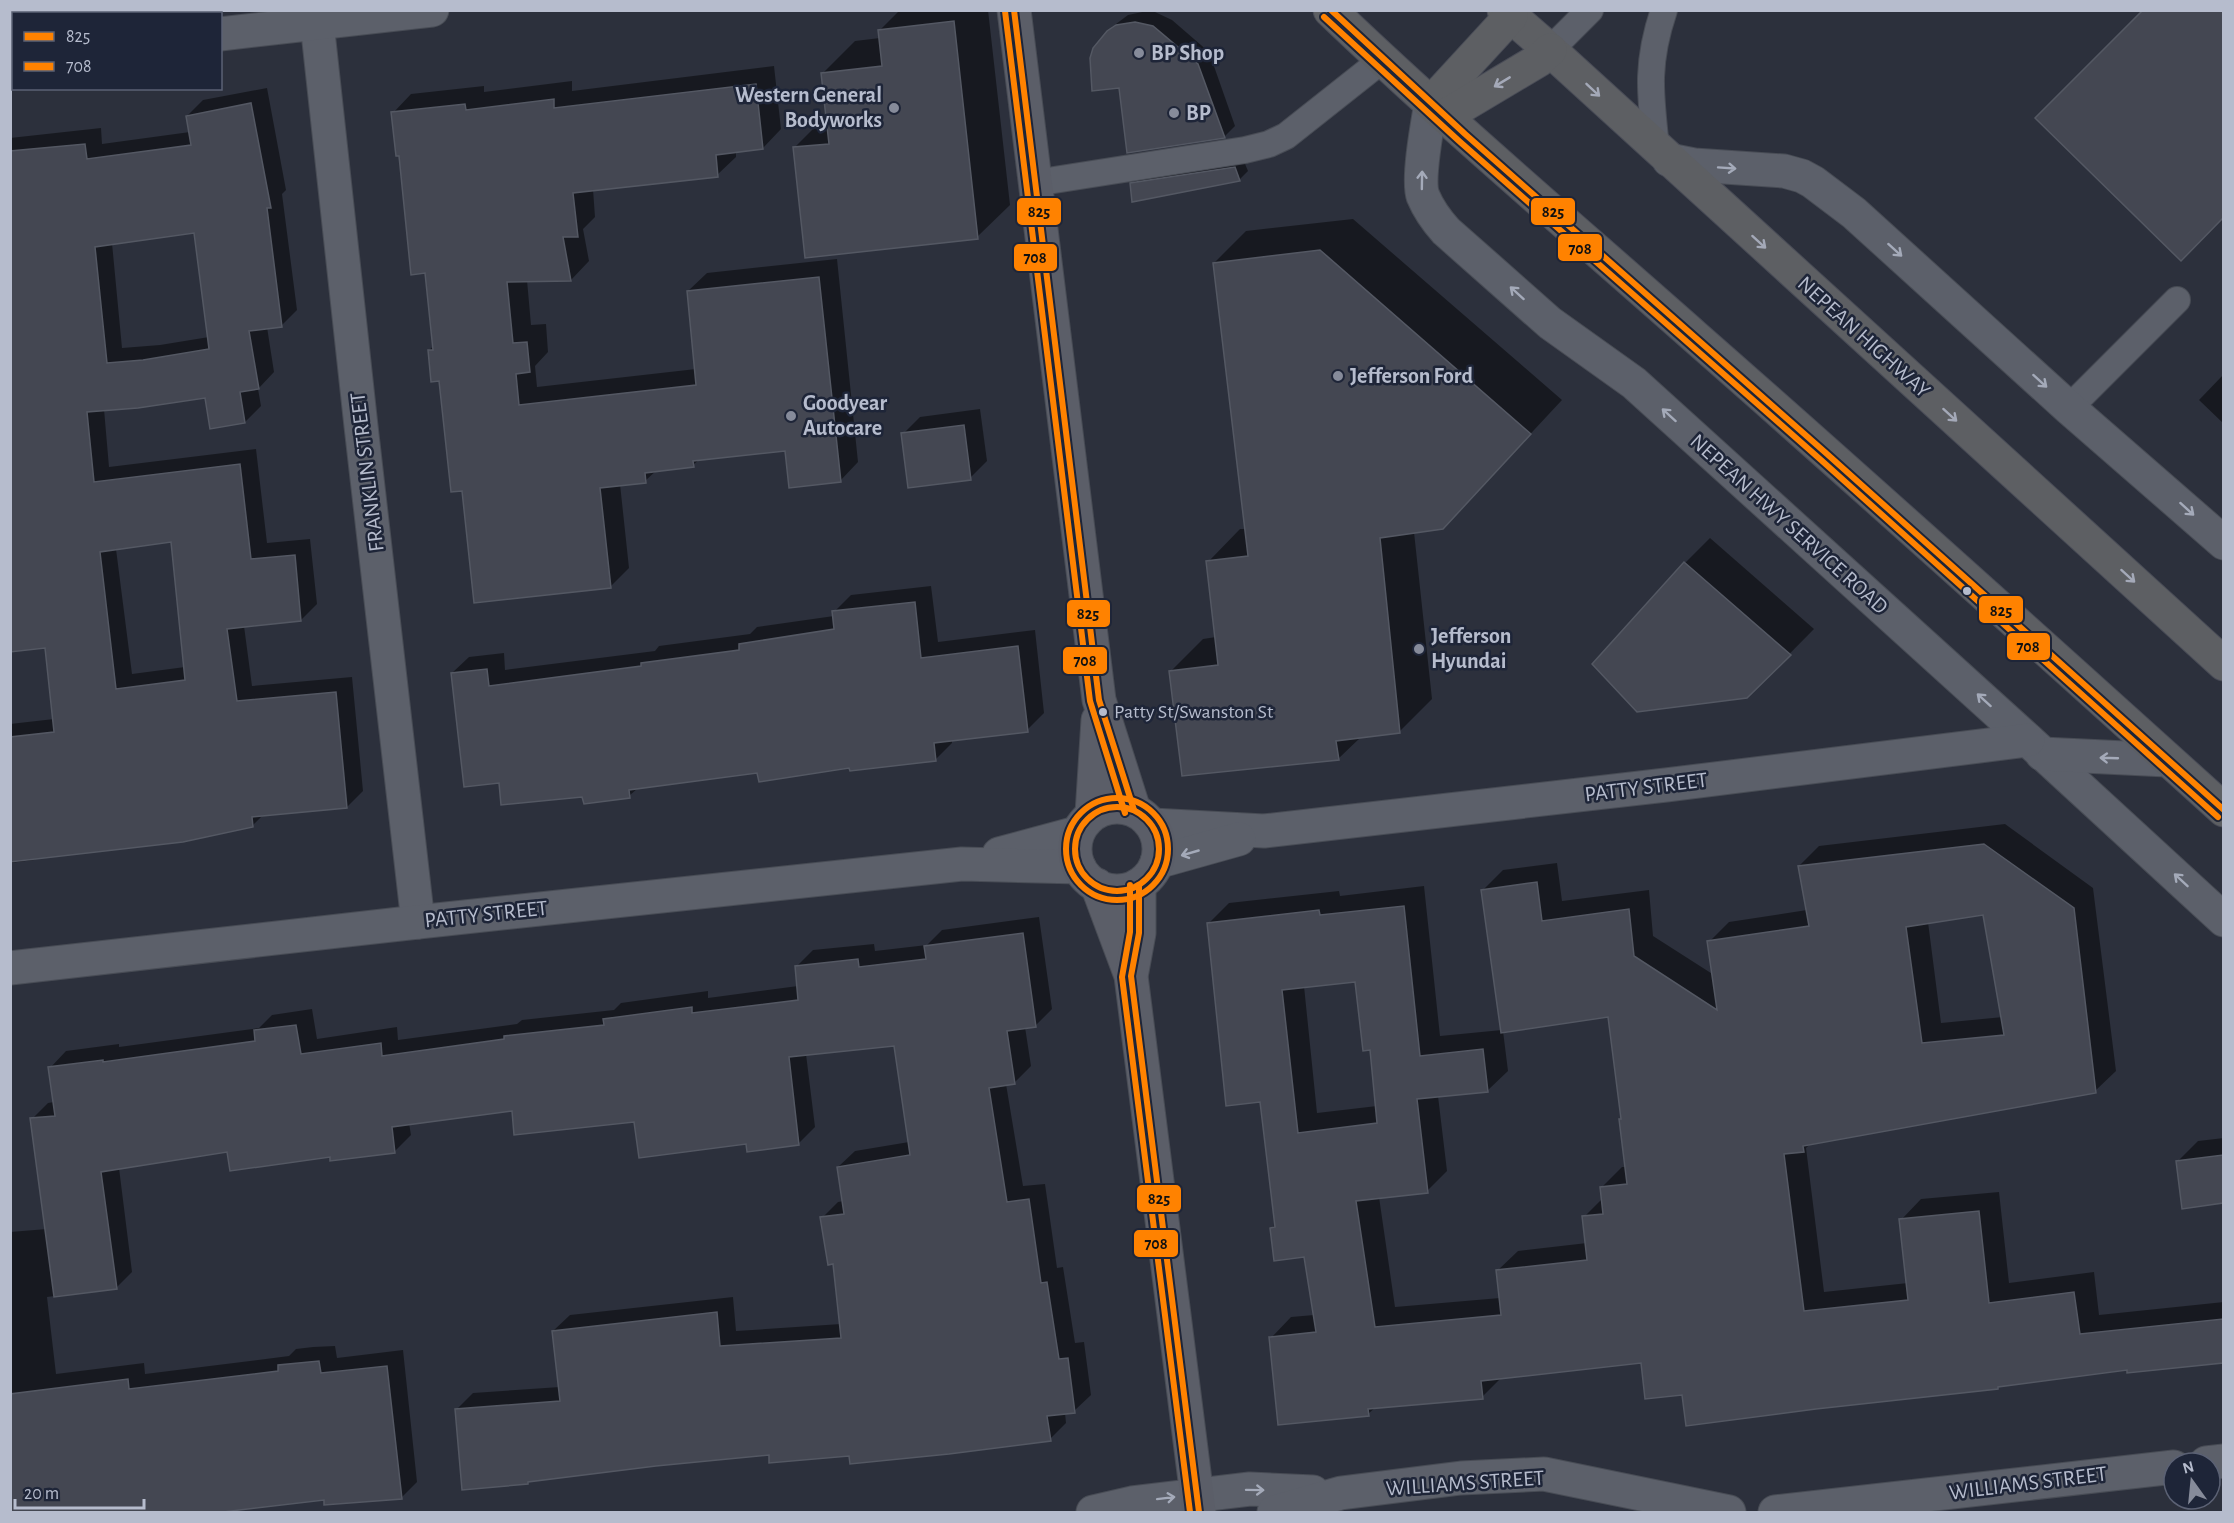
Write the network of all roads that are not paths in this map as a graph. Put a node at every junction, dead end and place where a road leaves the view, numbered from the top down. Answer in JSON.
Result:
{"nodes":[{"id":1,"x":432,"y":10,"type":"edge"},
{"id":2,"x":1014,"y":10,"type":"edge"},
{"id":3,"x":1039,"y":10,"type":"edge"},
{"id":4,"x":1330,"y":10,"type":"edge"},
{"id":5,"x":1590,"y":10,"type":"edge"},
{"id":6,"x":1664,"y":10,"type":"edge"},
{"id":7,"x":1510,"y":12,"type":"edge"},
{"id":8,"x":317,"y":23,"type":"junction"},
{"id":9,"x":222,"y":34,"type":"edge"},
{"id":10,"x":1550,"y":50,"type":"junction"},
{"id":11,"x":1018,"y":51,"type":"junction"},
{"id":12,"x":1382,"y":60,"type":"junction"},
{"id":13,"x":1438,"y":109,"type":"junction"},
{"id":14,"x":1663,"y":154,"type":"junction"},
{"id":15,"x":1035,"y":183,"type":"junction"},
{"id":16,"x":2177,"y":300,"type":"dead end"},
{"id":17,"x":2069,"y":408,"type":"junction"},
{"id":18,"x":2223,"y":543,"type":"edge"},
{"id":19,"x":2223,"y":664,"type":"edge"},
{"id":20,"x":1100,"y":700,"type":"junction"},
{"id":21,"x":2035,"y":747,"type":"junction"},
{"id":22,"x":2167,"y":760,"type":"junction"},
{"id":23,"x":2223,"y":810,"type":"edge"},
{"id":24,"x":1143,"y":818,"type":"junction"},
{"id":25,"x":1085,"y":824,"type":"junction"},
{"id":26,"x":1264,"y":831,"type":"junction"},
{"id":27,"x":962,"y":864,"type":"junction"},
{"id":28,"x":1148,"y":874,"type":"junction"},
{"id":29,"x":1088,"y":876,"type":"junction"},
{"id":30,"x":2223,"y":920,"type":"edge"},
{"id":31,"x":418,"y":922,"type":"junction"},
{"id":32,"x":10,"y":968,"type":"edge"},
{"id":33,"x":1131,"y":976,"type":"junction"},
{"id":34,"x":2162,"y":1468,"type":"edge"},
{"id":35,"x":1341,"y":1493,"type":"junction"},
{"id":36,"x":1198,"y":1503,"type":"edge"},
{"id":37,"x":1094,"y":1512,"type":"edge"},
{"id":38,"x":1274,"y":1512,"type":"edge"},
{"id":39,"x":1729,"y":1512,"type":"edge"},
{"id":40,"x":1775,"y":1512,"type":"edge"}],
"edges":[{"from":1,"to":8,"type":"street"},
{"from":2,"to":11,"type":"street"},
{"from":3,"to":11,"type":"street"},
{"from":4,"to":12,"type":"highway"},
{"from":5,"to":10,"type":"lane"},
{"from":6,"to":14,"type":"lane"},
{"from":7,"to":10,"type":"highway","name":"NEPEAN HIGHWAY"},
{"from":7,"to":13,"type":"highway"},
{"from":8,"to":9,"type":"street"},
{"from":8,"to":31,"type":"street","name":"FRANKLIN STREET"},
{"from":10,"to":13,"type":"highway","one_way":true},
{"from":10,"to":14,"type":"highway","name":"NEPEAN HIGHWAY","one_way":true},
{"from":11,"to":15,"type":"street"},
{"from":12,"to":13,"type":"highway"},
{"from":12,"to":15,"type":"lane"},
{"from":21,"to":13,"type":"street","name":"NEPEAN HWY SERVICE ROAD","one_way":true},
{"from":13,"to":22,"type":"highway"},
{"from":14,"to":17,"type":"street","one_way":true},
{"from":14,"to":19,"type":"highway","name":"NEPEAN HIGHWAY","one_way":true},
{"from":15,"to":20,"type":"street"},
{"from":16,"to":17,"type":"lane"},
{"from":17,"to":18,"type":"street","one_way":true},
{"from":20,"to":24,"type":"street"},
{"from":20,"to":25,"type":"street"},
{"from":22,"to":21,"type":"street","one_way":true},
{"from":21,"to":26,"type":"street","name":"PATTY STREET"},
{"from":30,"to":21,"type":"street","name":"NEPEAN HWY SERVICE ROAD","one_way":true},
{"from":22,"to":23,"type":"highway"},
{"from":24,"to":25,"type":"street"},
{"from":24,"to":26,"type":"street","name":"PATTY STREET"},
{"from":24,"to":28,"type":"street"},
{"from":25,"to":27,"type":"street","name":"PATTY STREET"},
{"from":25,"to":29,"type":"street"},
{"from":26,"to":28,"type":"street","name":"PATTY STREET","one_way":true},
{"from":27,"to":29,"type":"street","name":"PATTY STREET"},
{"from":27,"to":31,"type":"street","name":"PATTY STREET"},
{"from":28,"to":29,"type":"street"},
{"from":28,"to":33,"type":"street"},
{"from":29,"to":33,"type":"street"},
{"from":31,"to":32,"type":"street","name":"PATTY STREET"},
{"from":33,"to":36,"type":"street"},
{"from":34,"to":40,"type":"street","name":"WILLIAMS STREET"},
{"from":36,"to":35,"type":"street","name":"WILLIAMS STREET","one_way":true},
{"from":35,"to":38,"type":"street","name":"WILLIAMS STREET"},
{"from":35,"to":39,"type":"street","name":"WILLIAMS STREET"},
{"from":37,"to":36,"type":"street","name":"WILLIAMS STREET","one_way":true}]}
